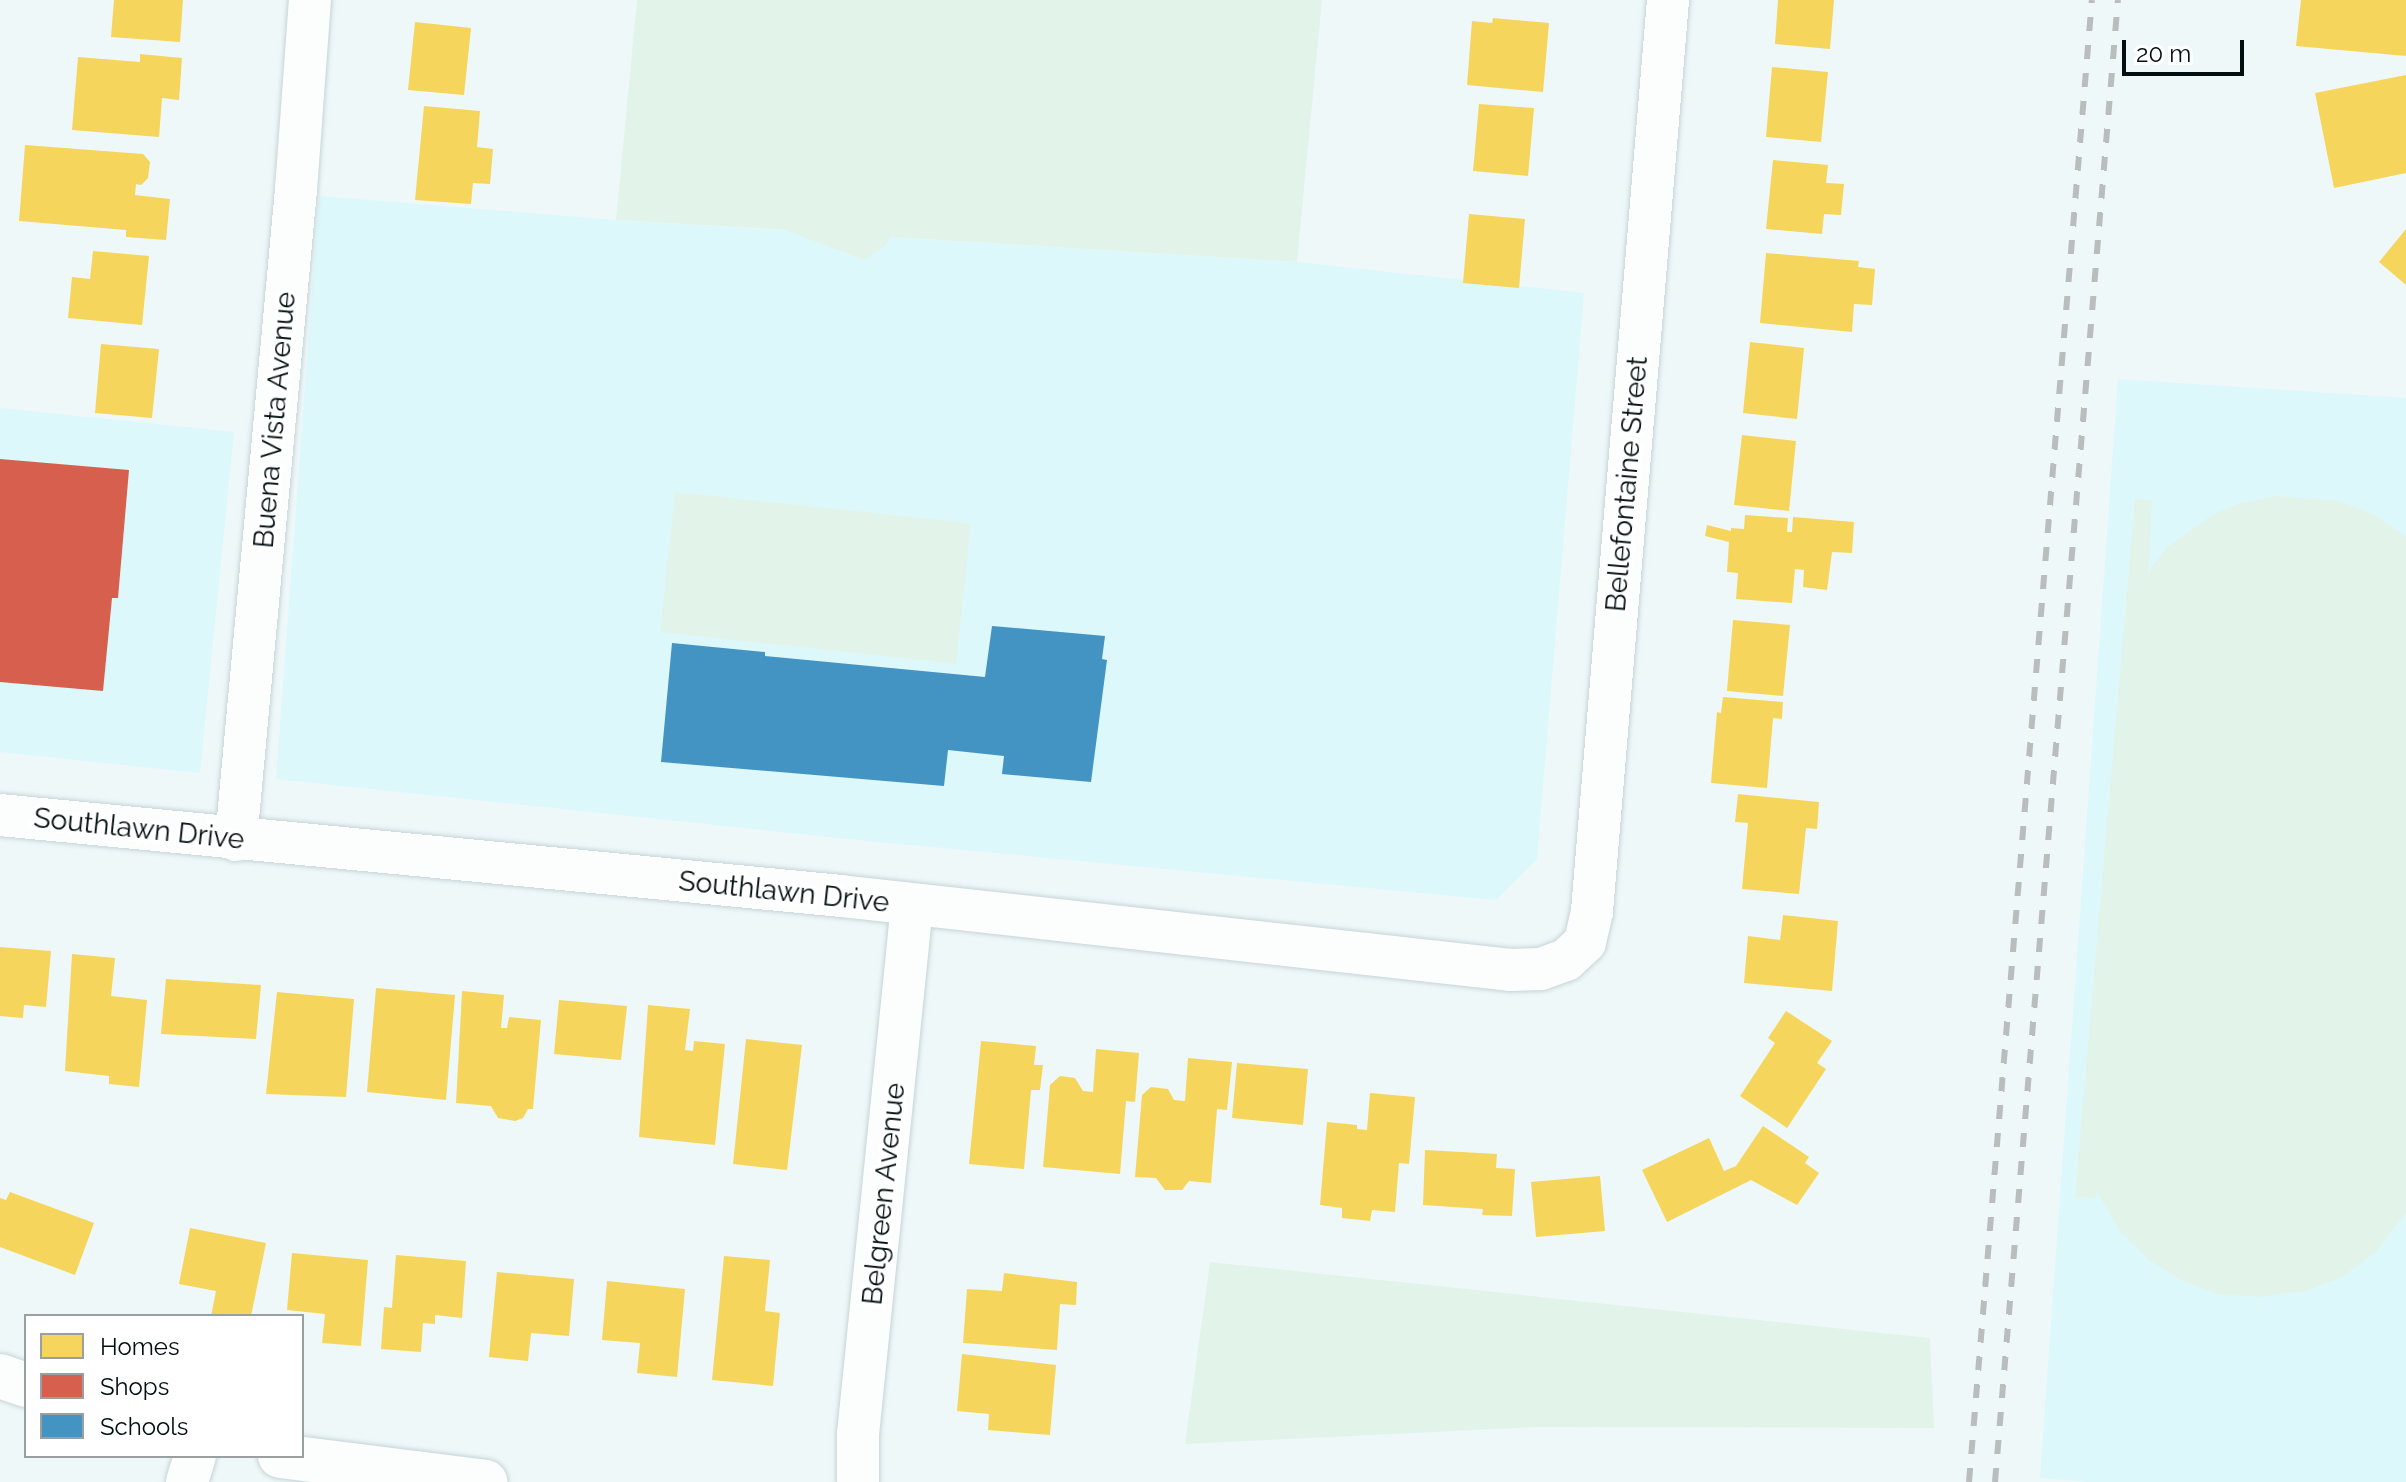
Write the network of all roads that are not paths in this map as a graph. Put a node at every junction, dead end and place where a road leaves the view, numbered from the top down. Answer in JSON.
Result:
{"nodes":[{"id":1,"x":310,"y":0,"type":"edge"},
{"id":2,"x":1668,"y":0,"type":"edge"},
{"id":3,"x":0,"y":815,"type":"edge"},
{"id":4,"x":236,"y":840,"type":"junction"},
{"id":5,"x":912,"y":905,"type":"junction"},
{"id":6,"x":1566,"y":960,"type":"joint"},
{"id":7,"x":0,"y":1376,"type":"edge"},
{"id":8,"x":24,"y":1384,"type":"edge"},
{"id":9,"x":194,"y":1458,"type":"edge"},
{"id":10,"x":296,"y":1458,"type":"edge"},
{"id":11,"x":187,"y":1482,"type":"edge"},
{"id":12,"x":485,"y":1482,"type":"edge"},
{"id":13,"x":858,"y":1482,"type":"edge"}],
"edges":[{"from":1,"to":4,"type":"street","name":"Buena Vista Avenue"},
{"from":2,"to":6,"type":"street","name":"Bellefontaine Street"},
{"from":3,"to":4,"type":"street","name":"Southlawn Drive"},
{"from":4,"to":5,"type":"street","name":"Southlawn Drive"},
{"from":5,"to":6,"type":"street","name":"Southlawn Drive"},
{"from":5,"to":13,"type":"street","name":"Belgreen Avenue"},
{"from":7,"to":8,"type":"street"},
{"from":9,"to":11,"type":"street"},
{"from":10,"to":12,"type":"street"}]}
